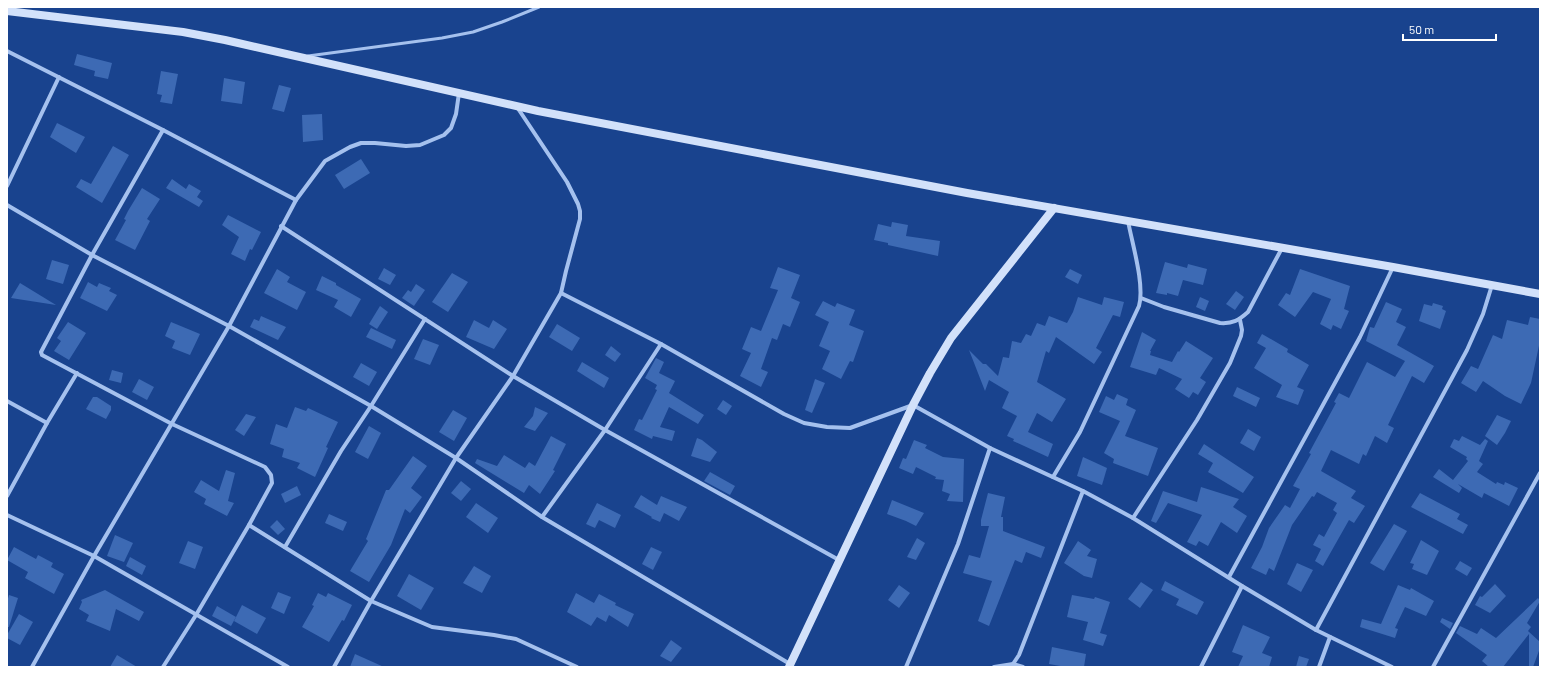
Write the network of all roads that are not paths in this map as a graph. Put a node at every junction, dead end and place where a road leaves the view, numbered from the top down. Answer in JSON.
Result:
{"nodes":[{"id":1,"x":539,"y":7,"type":"edge"},
{"id":2,"x":7,"y":11,"type":"edge"},
{"id":3,"x":7,"y":51,"type":"edge"},
{"id":4,"x":303,"y":56,"type":"junction"},
{"id":5,"x":60,"y":77,"type":"junction"},
{"id":6,"x":459,"y":93,"type":"junction"},
{"id":7,"x":517,"y":106,"type":"junction"},
{"id":8,"x":163,"y":130,"type":"junction"},
{"id":9,"x":7,"y":186,"type":"edge"},
{"id":10,"x":296,"y":200,"type":"junction"},
{"id":11,"x":7,"y":205,"type":"edge"},
{"id":12,"x":1054,"y":208,"type":"junction"},
{"id":13,"x":1127,"y":220,"type":"junction"},
{"id":14,"x":281,"y":226,"type":"junction"},
{"id":15,"x":1283,"y":247,"type":"junction"},
{"id":16,"x":92,"y":255,"type":"junction"},
{"id":17,"x":1393,"y":267,"type":"junction"},
{"id":18,"x":1492,"y":285,"type":"junction"},
{"id":19,"x":561,"y":293,"type":"junction"},
{"id":20,"x":1540,"y":294,"type":"edge"},
{"id":21,"x":1141,"y":298,"type":"junction"},
{"id":22,"x":425,"y":319,"type":"junction"},
{"id":23,"x":1240,"y":320,"type":"junction"},
{"id":24,"x":229,"y":326,"type":"junction"},
{"id":25,"x":661,"y":344,"type":"junction"},
{"id":26,"x":77,"y":373,"type":"junction"},
{"id":27,"x":513,"y":376,"type":"junction"},
{"id":28,"x":7,"y":401,"type":"edge"},
{"id":29,"x":913,"y":405,"type":"junction"},
{"id":30,"x":372,"y":406,"type":"junction"},
{"id":31,"x":47,"y":423,"type":"junction"},
{"id":32,"x":172,"y":424,"type":"junction"},
{"id":33,"x":605,"y":430,"type":"junction"},
{"id":34,"x":990,"y":448,"type":"junction"},
{"id":35,"x":456,"y":458,"type":"junction"},
{"id":36,"x":1540,"y":473,"type":"edge"},
{"id":37,"x":1053,"y":477,"type":"junction"},
{"id":38,"x":1083,"y":491,"type":"junction"},
{"id":39,"x":7,"y":496,"type":"edge"},
{"id":40,"x":7,"y":515,"type":"edge"},
{"id":41,"x":542,"y":517,"type":"junction"},
{"id":42,"x":1134,"y":518,"type":"junction"},
{"id":43,"x":249,"y":524,"type":"junction"},
{"id":44,"x":285,"y":547,"type":"junction"},
{"id":45,"x":94,"y":556,"type":"junction"},
{"id":46,"x":839,"y":560,"type":"junction"},
{"id":47,"x":1229,"y":577,"type":"junction"},
{"id":48,"x":1242,"y":586,"type":"junction"},
{"id":49,"x":371,"y":601,"type":"junction"},
{"id":50,"x":196,"y":614,"type":"junction"},
{"id":51,"x":1316,"y":630,"type":"junction"},
{"id":52,"x":1330,"y":637,"type":"junction"},
{"id":53,"x":1013,"y":664,"type":"junction"},
{"id":54,"x":790,"y":665,"type":"edge"},
{"id":55,"x":32,"y":667,"type":"edge"},
{"id":56,"x":163,"y":667,"type":"edge"},
{"id":57,"x":288,"y":667,"type":"edge"},
{"id":58,"x":334,"y":667,"type":"edge"},
{"id":59,"x":577,"y":667,"type":"edge"},
{"id":60,"x":906,"y":667,"type":"edge"},
{"id":61,"x":994,"y":667,"type":"edge"},
{"id":62,"x":1023,"y":667,"type":"edge"},
{"id":63,"x":1201,"y":667,"type":"edge"},
{"id":64,"x":1319,"y":667,"type":"edge"},
{"id":65,"x":1392,"y":667,"type":"edge"},
{"id":66,"x":1433,"y":667,"type":"edge"}],
"edges":[{"from":1,"to":4,"type":"lane"},
{"from":2,"to":4,"type":"street"},
{"from":3,"to":5,"type":"street"},
{"from":4,"to":6,"type":"street"},
{"from":5,"to":8,"type":"street"},
{"from":5,"to":9,"type":"street"},
{"from":6,"to":7,"type":"street"},
{"from":6,"to":10,"type":"street"},
{"from":7,"to":12,"type":"street"},
{"from":7,"to":19,"type":"street"},
{"from":8,"to":10,"type":"street"},
{"from":8,"to":16,"type":"street"},
{"from":10,"to":14,"type":"street"},
{"from":11,"to":16,"type":"street"},
{"from":12,"to":13,"type":"street"},
{"from":12,"to":29,"type":"street"},
{"from":13,"to":15,"type":"street"},
{"from":13,"to":21,"type":"street"},
{"from":14,"to":22,"type":"street"},
{"from":14,"to":24,"type":"street"},
{"from":15,"to":17,"type":"street"},
{"from":15,"to":23,"type":"street"},
{"from":16,"to":24,"type":"street"},
{"from":16,"to":26,"type":"street"},
{"from":17,"to":18,"type":"street"},
{"from":17,"to":47,"type":"street"},
{"from":18,"to":20,"type":"street"},
{"from":18,"to":51,"type":"street"},
{"from":19,"to":25,"type":"street"},
{"from":19,"to":27,"type":"street"},
{"from":21,"to":23,"type":"street"},
{"from":21,"to":37,"type":"street"},
{"from":22,"to":27,"type":"street"},
{"from":22,"to":30,"type":"street"},
{"from":23,"to":42,"type":"street"},
{"from":24,"to":30,"type":"street"},
{"from":24,"to":32,"type":"street"},
{"from":25,"to":29,"type":"street"},
{"from":25,"to":33,"type":"street"},
{"from":26,"to":31,"type":"street"},
{"from":26,"to":32,"type":"street"},
{"from":27,"to":33,"type":"street"},
{"from":27,"to":35,"type":"street"},
{"from":28,"to":31,"type":"street"},
{"from":29,"to":34,"type":"street"},
{"from":29,"to":46,"type":"street"},
{"from":30,"to":35,"type":"street"},
{"from":30,"to":44,"type":"street"},
{"from":31,"to":39,"type":"street"},
{"from":32,"to":43,"type":"street"},
{"from":32,"to":45,"type":"street"},
{"from":33,"to":41,"type":"street"},
{"from":33,"to":46,"type":"street"},
{"from":34,"to":37,"type":"street"},
{"from":34,"to":60,"type":"street"},
{"from":35,"to":41,"type":"street"},
{"from":35,"to":49,"type":"street"},
{"from":36,"to":66,"type":"street"},
{"from":37,"to":38,"type":"street"},
{"from":38,"to":42,"type":"street"},
{"from":38,"to":53,"type":"street"},
{"from":40,"to":45,"type":"street"},
{"from":41,"to":54,"type":"street"},
{"from":42,"to":47,"type":"street"},
{"from":43,"to":44,"type":"street"},
{"from":43,"to":50,"type":"street"},
{"from":44,"to":49,"type":"street"},
{"from":45,"to":50,"type":"street"},
{"from":45,"to":55,"type":"street"},
{"from":46,"to":54,"type":"street"},
{"from":47,"to":48,"type":"street"},
{"from":48,"to":51,"type":"street"},
{"from":48,"to":63,"type":"street"},
{"from":49,"to":58,"type":"street"},
{"from":49,"to":59,"type":"street"},
{"from":50,"to":56,"type":"street"},
{"from":50,"to":57,"type":"street"},
{"from":51,"to":52,"type":"street"},
{"from":52,"to":64,"type":"street"},
{"from":52,"to":65,"type":"street"},
{"from":53,"to":61,"type":"street"},
{"from":53,"to":62,"type":"street"}]}
